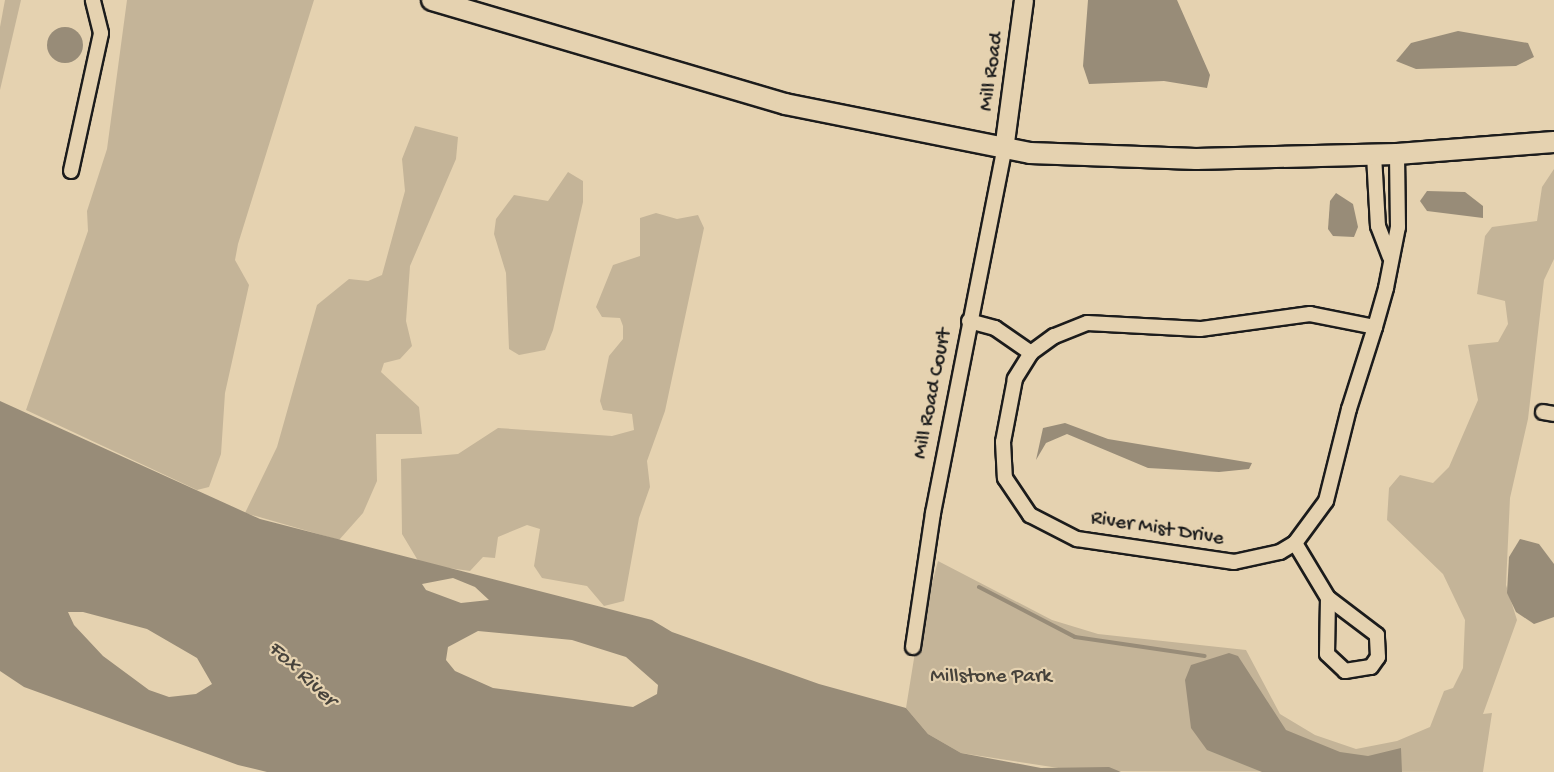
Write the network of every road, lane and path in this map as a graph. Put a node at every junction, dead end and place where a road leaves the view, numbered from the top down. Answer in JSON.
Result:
{"nodes":[{"id":1,"x":93,"y":0,"type":"edge"},
{"id":2,"x":432,"y":0,"type":"edge"},
{"id":3,"x":1024,"y":0,"type":"edge"},
{"id":4,"x":1554,"y":142,"type":"edge"},
{"id":5,"x":1004,"y":150,"type":"junction"},
{"id":6,"x":1397,"y":154,"type":"junction"},
{"id":7,"x":1374,"y":155,"type":"junction"},
{"id":8,"x":71,"y":171,"type":"dead end"},
{"id":9,"x":1390,"y":257,"type":"junction"},
{"id":10,"x":969,"y":321,"type":"junction"},
{"id":11,"x":1375,"y":327,"type":"junction"},
{"id":12,"x":1030,"y":353,"type":"junction"},
{"id":13,"x":1295,"y":543,"type":"junction"},
{"id":14,"x":1328,"y":598,"type":"junction"},
{"id":15,"x":913,"y":647,"type":"dead end"}],
"edges":[{"from":1,"to":8,"type":"street"},
{"from":2,"to":5,"type":"main road"},
{"from":3,"to":5,"type":"street","name":"Mill Road"},
{"from":4,"to":6,"type":"main road"},
{"from":5,"to":7,"type":"main road"},
{"from":5,"to":10,"type":"street","name":"Mill Road Court"},
{"from":6,"to":7,"type":"main road"},
{"from":6,"to":9,"type":"street"},
{"from":7,"to":9,"type":"street"},
{"from":9,"to":11,"type":"street"},
{"from":10,"to":12,"type":"street"},
{"from":10,"to":15,"type":"street","name":"Mill Road Court"},
{"from":11,"to":12,"type":"street"},
{"from":11,"to":13,"type":"street"},
{"from":12,"to":13,"type":"street","name":"River Mist Drive"},
{"from":13,"to":14,"type":"street"},
{"from":14,"to":14,"type":"street"}]}
